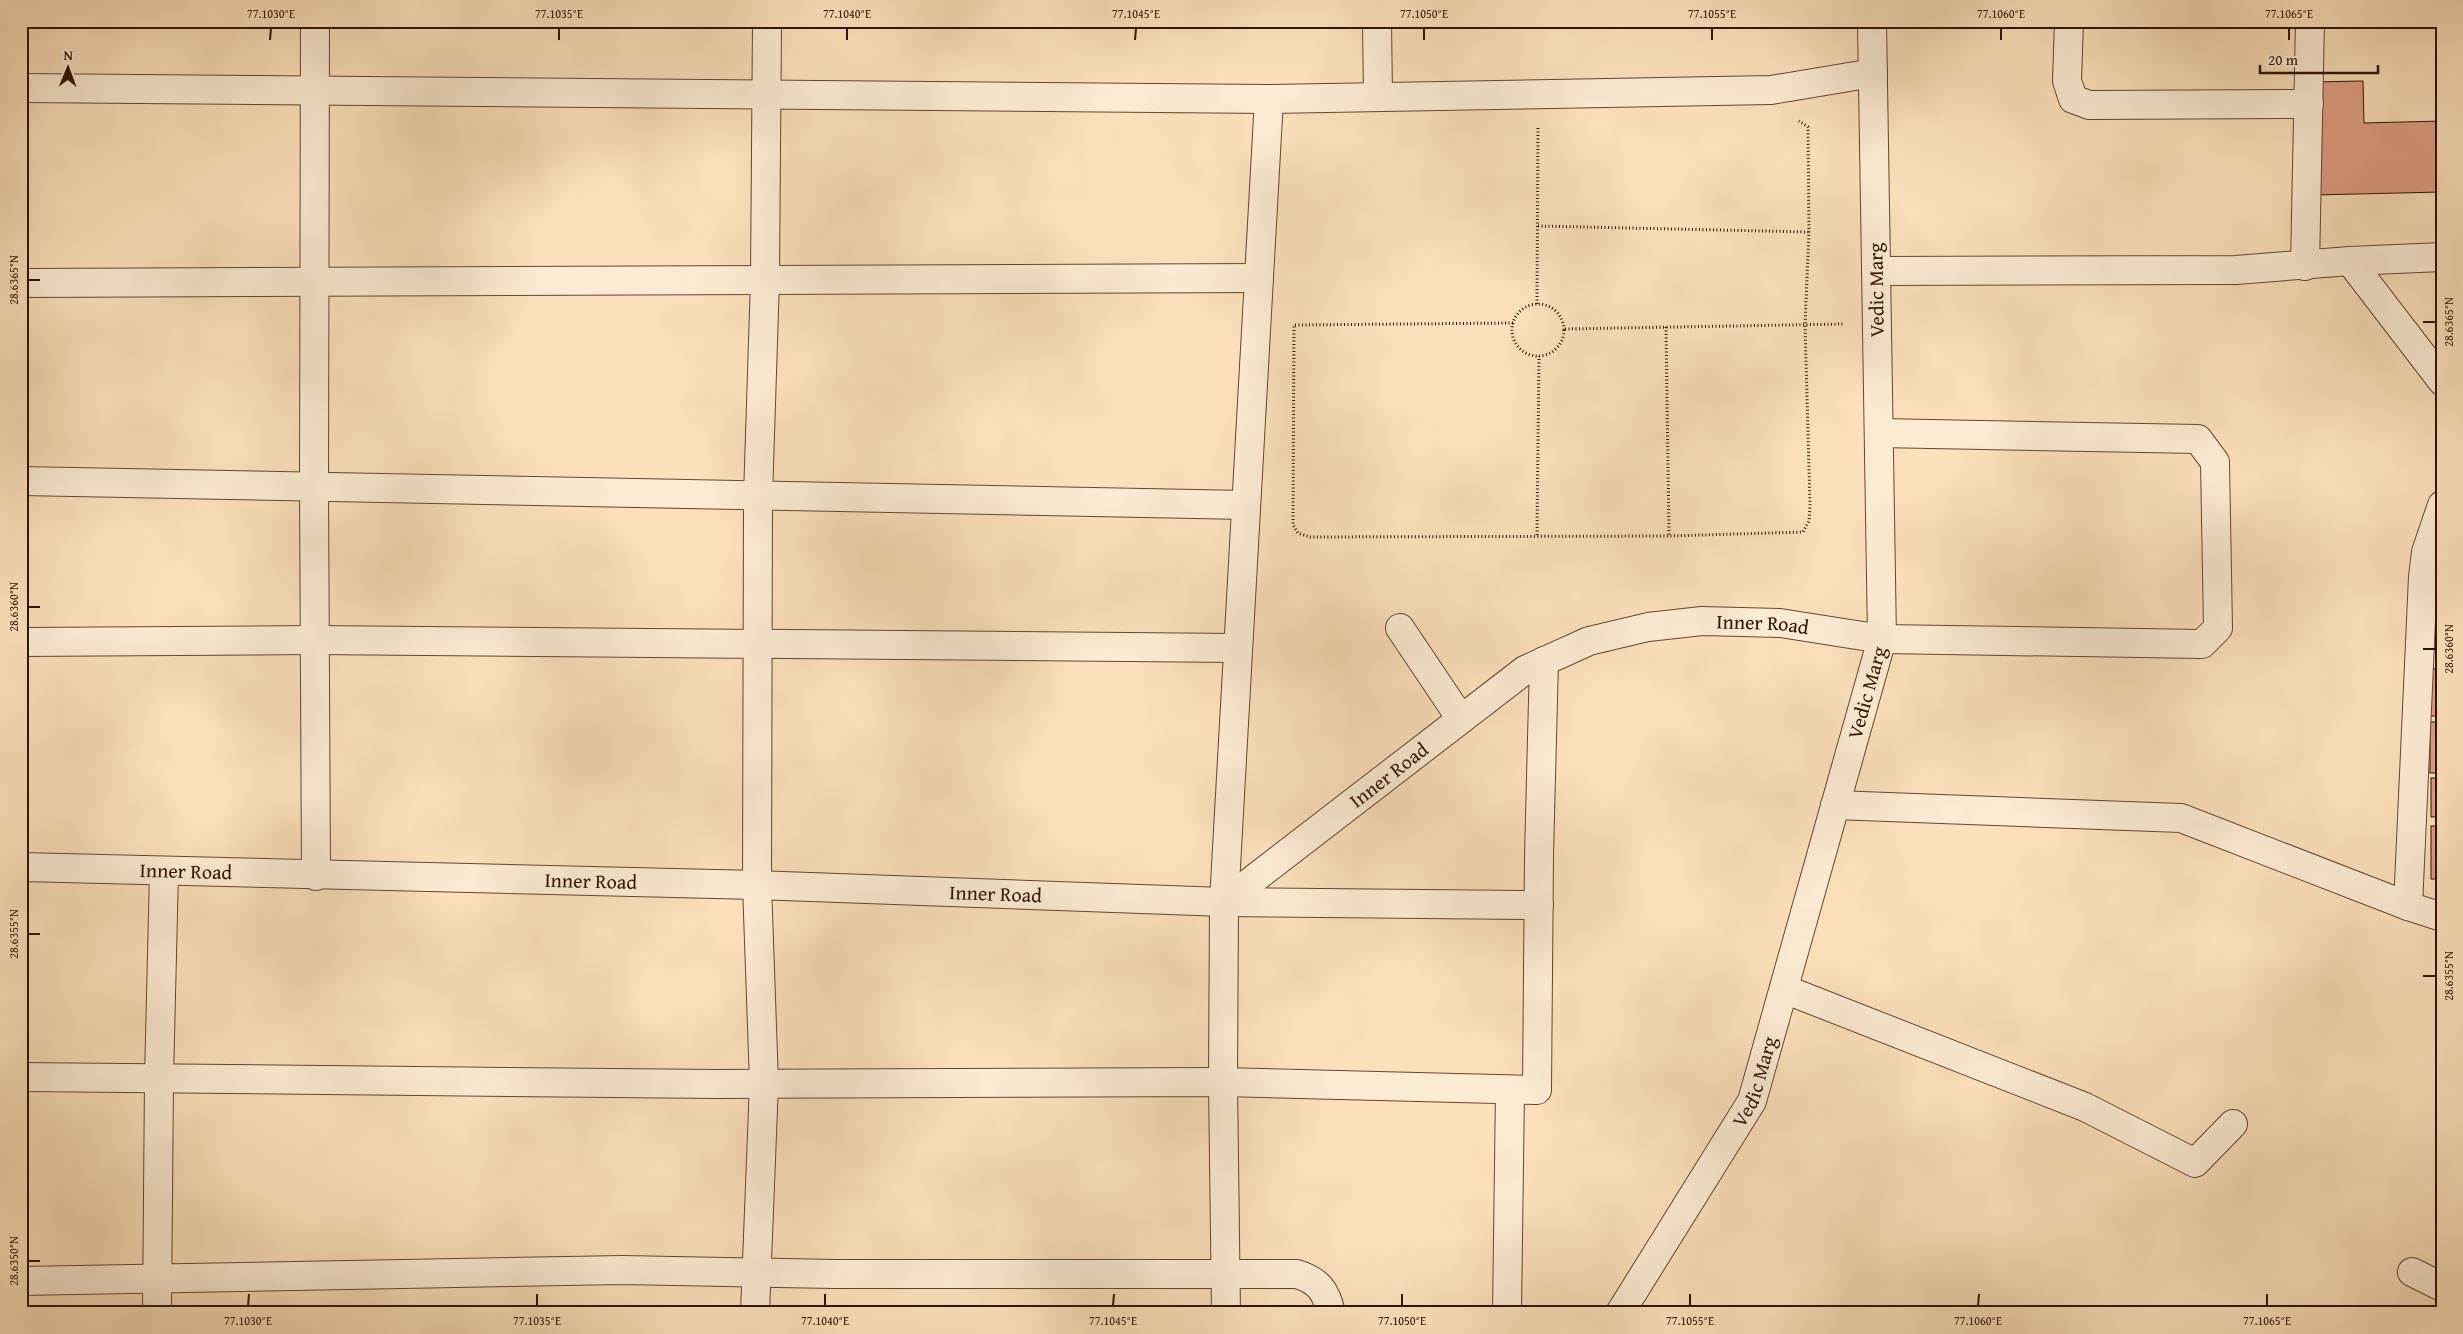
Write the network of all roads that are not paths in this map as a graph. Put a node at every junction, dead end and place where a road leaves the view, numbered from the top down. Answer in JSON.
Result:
{"nodes":[{"id":1,"x":315,"y":21,"type":"edge"},
{"id":2,"x":767,"y":21,"type":"edge"},
{"id":3,"x":1377,"y":21,"type":"edge"},
{"id":4,"x":1872,"y":21,"type":"edge"},
{"id":5,"x":2068,"y":21,"type":"edge"},
{"id":6,"x":2310,"y":21,"type":"edge"},
{"id":7,"x":1872,"y":72,"type":"junction"},
{"id":8,"x":21,"y":88,"type":"edge"},
{"id":9,"x":315,"y":90,"type":"junction"},
{"id":10,"x":766,"y":94,"type":"junction"},
{"id":11,"x":1378,"y":97,"type":"junction"},
{"id":12,"x":1269,"y":99,"type":"junction"},
{"id":13,"x":2308,"y":104,"type":"junction"},
{"id":14,"x":2442,"y":257,"type":"edge"},
{"id":15,"x":2350,"y":261,"type":"junction"},
{"id":16,"x":2305,"y":266,"type":"junction"},
{"id":17,"x":1876,"y":271,"type":"junction"},
{"id":18,"x":1259,"y":278,"type":"junction"},
{"id":19,"x":764,"y":280,"type":"junction"},
{"id":20,"x":316,"y":281,"type":"junction"},
{"id":21,"x":21,"y":282,"type":"edge"},
{"id":22,"x":2442,"y":381,"type":"edge"},
{"id":23,"x":1879,"y":434,"type":"junction"},
{"id":24,"x":21,"y":481,"type":"edge"},
{"id":25,"x":314,"y":487,"type":"junction"},
{"id":26,"x":758,"y":496,"type":"junction"},
{"id":27,"x":1246,"y":505,"type":"junction"},
{"id":28,"x":2442,"y":505,"type":"edge"},
{"id":29,"x":1400,"y":628,"type":"dead end"},
{"id":30,"x":1882,"y":639,"type":"junction"},
{"id":31,"x":315,"y":640,"type":"junction"},
{"id":32,"x":21,"y":642,"type":"edge"},
{"id":33,"x":758,"y":644,"type":"junction"},
{"id":34,"x":1238,"y":648,"type":"junction"},
{"id":35,"x":1544,"y":661,"type":"junction"},
{"id":36,"x":1461,"y":719,"type":"junction"},
{"id":37,"x":1836,"y":805,"type":"junction"},
{"id":38,"x":21,"y":867,"type":"edge"},
{"id":39,"x":164,"y":872,"type":"junction"},
{"id":40,"x":316,"y":876,"type":"junction"},
{"id":41,"x":757,"y":885,"type":"junction"},
{"id":42,"x":1224,"y":902,"type":"junction"},
{"id":43,"x":1539,"y":905,"type":"junction"},
{"id":44,"x":2408,"y":906,"type":"junction"},
{"id":45,"x":2442,"y":917,"type":"edge"},
{"id":46,"x":1784,"y":989,"type":"junction"},
{"id":47,"x":21,"y":1077,"type":"edge"},
{"id":48,"x":159,"y":1078,"type":"junction"},
{"id":49,"x":1223,"y":1082,"type":"junction"},
{"id":50,"x":764,"y":1083,"type":"junction"},
{"id":51,"x":1510,"y":1090,"type":"junction"},
{"id":52,"x":2233,"y":1124,"type":"dead end"},
{"id":53,"x":758,"y":1272,"type":"junction"},
{"id":54,"x":2412,"y":1272,"type":"dead end"},
{"id":55,"x":1227,"y":1273,"type":"junction"},
{"id":56,"x":158,"y":1279,"type":"junction"},
{"id":57,"x":21,"y":1281,"type":"edge"},
{"id":58,"x":2442,"y":1287,"type":"edge"},
{"id":59,"x":157,"y":1313,"type":"edge"},
{"id":60,"x":755,"y":1313,"type":"edge"},
{"id":61,"x":1226,"y":1313,"type":"edge"},
{"id":62,"x":1331,"y":1313,"type":"edge"},
{"id":63,"x":1507,"y":1313,"type":"edge"},
{"id":64,"x":1620,"y":1313,"type":"edge"}],
"edges":[{"from":1,"to":9,"type":"street"},
{"from":2,"to":10,"type":"street"},
{"from":3,"to":11,"type":"street"},
{"from":4,"to":7,"type":"street","name":"Vedic Marg"},
{"from":5,"to":13,"type":"street"},
{"from":6,"to":13,"type":"street"},
{"from":7,"to":11,"type":"street"},
{"from":7,"to":17,"type":"street","name":"Vedic Marg"},
{"from":8,"to":9,"type":"street"},
{"from":9,"to":10,"type":"street"},
{"from":9,"to":20,"type":"street"},
{"from":10,"to":12,"type":"street"},
{"from":10,"to":19,"type":"street"},
{"from":11,"to":12,"type":"street"},
{"from":12,"to":18,"type":"street"},
{"from":13,"to":16,"type":"street"},
{"from":14,"to":15,"type":"street"},
{"from":15,"to":16,"type":"street"},
{"from":15,"to":22,"type":"street"},
{"from":16,"to":17,"type":"street"},
{"from":17,"to":23,"type":"street","name":"Vedic Marg"},
{"from":18,"to":19,"type":"street"},
{"from":18,"to":27,"type":"street"},
{"from":19,"to":20,"type":"street"},
{"from":19,"to":26,"type":"street"},
{"from":20,"to":21,"type":"street"},
{"from":20,"to":25,"type":"street"},
{"from":23,"to":30,"type":"street","name":"Vedic Marg"},
{"from":23,"to":30,"type":"street","name":"Inner Road"},
{"from":24,"to":25,"type":"street"},
{"from":25,"to":26,"type":"street"},
{"from":25,"to":31,"type":"street"},
{"from":26,"to":27,"type":"street"},
{"from":26,"to":33,"type":"street"},
{"from":27,"to":34,"type":"street"},
{"from":28,"to":44,"type":"street"},
{"from":29,"to":36,"type":"street"},
{"from":30,"to":35,"type":"street","name":"Inner Road"},
{"from":30,"to":37,"type":"street","name":"Vedic Marg"},
{"from":31,"to":32,"type":"street"},
{"from":31,"to":33,"type":"street"},
{"from":31,"to":40,"type":"street"},
{"from":33,"to":34,"type":"street"},
{"from":33,"to":41,"type":"street"},
{"from":34,"to":42,"type":"street"},
{"from":35,"to":36,"type":"street","name":"Inner Road"},
{"from":35,"to":43,"type":"street"},
{"from":36,"to":42,"type":"street","name":"Inner Road"},
{"from":37,"to":44,"type":"street"},
{"from":37,"to":46,"type":"street","name":"Vedic Marg"},
{"from":38,"to":39,"type":"street","name":"Inner Road"},
{"from":39,"to":40,"type":"street","name":"Inner Road"},
{"from":39,"to":48,"type":"street"},
{"from":40,"to":41,"type":"street","name":"Inner Road"},
{"from":41,"to":42,"type":"street","name":"Inner Road"},
{"from":41,"to":50,"type":"street"},
{"from":42,"to":43,"type":"street"},
{"from":42,"to":49,"type":"street"},
{"from":43,"to":51,"type":"street"},
{"from":44,"to":45,"type":"street"},
{"from":46,"to":52,"type":"street"},
{"from":46,"to":64,"type":"street","name":"Vedic Marg"},
{"from":47,"to":48,"type":"street"},
{"from":48,"to":50,"type":"street"},
{"from":48,"to":56,"type":"street"},
{"from":49,"to":50,"type":"street"},
{"from":49,"to":51,"type":"street"},
{"from":49,"to":55,"type":"street"},
{"from":50,"to":53,"type":"street"},
{"from":51,"to":63,"type":"street"},
{"from":53,"to":55,"type":"street"},
{"from":53,"to":56,"type":"street"},
{"from":53,"to":60,"type":"street"},
{"from":54,"to":58,"type":"street"},
{"from":55,"to":61,"type":"street"},
{"from":55,"to":62,"type":"street"},
{"from":56,"to":57,"type":"street"},
{"from":56,"to":59,"type":"street"}]}
